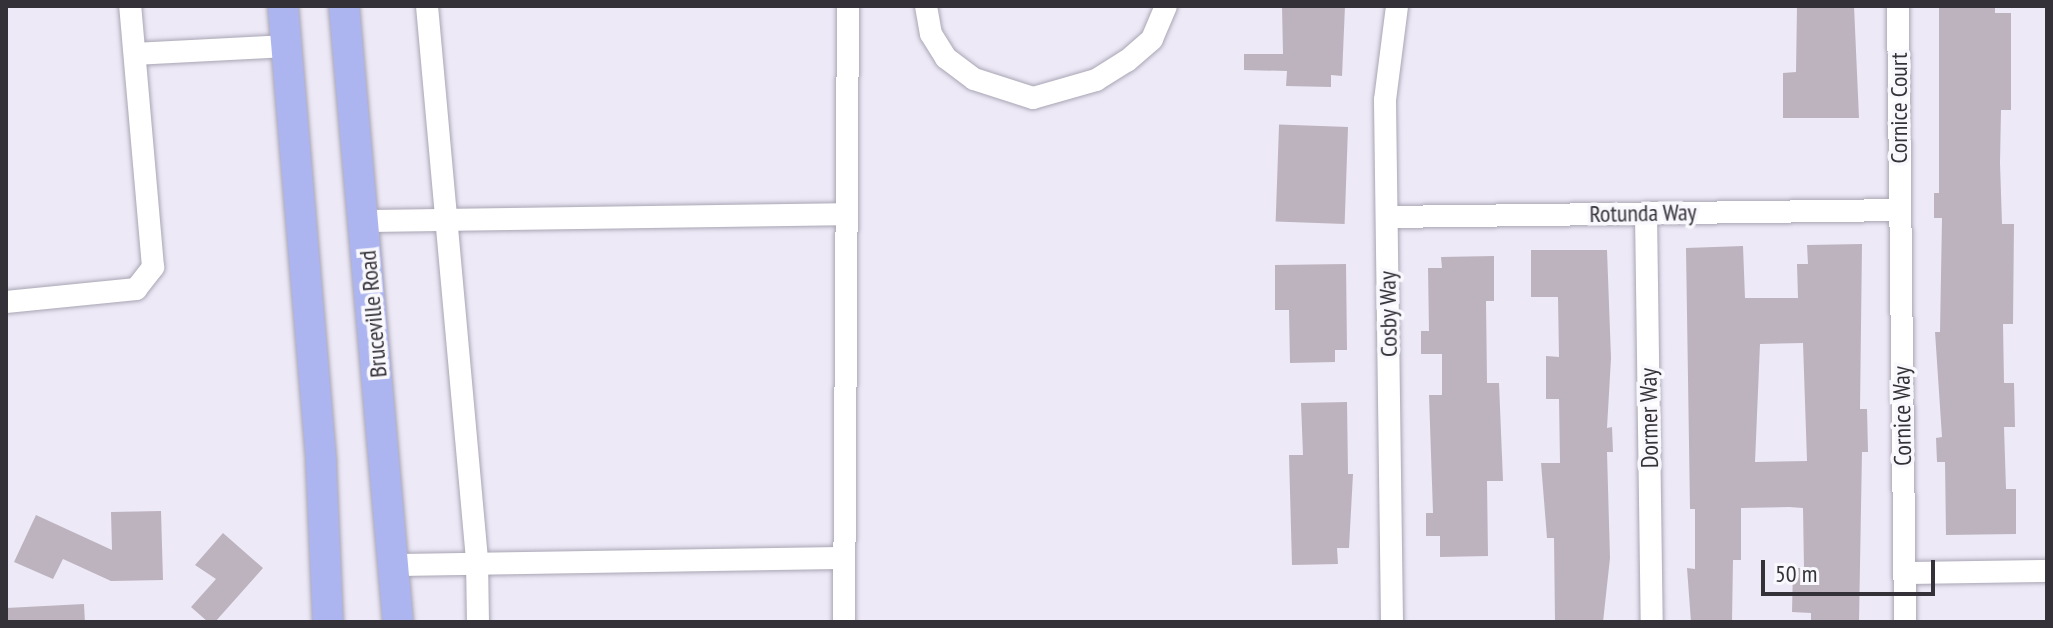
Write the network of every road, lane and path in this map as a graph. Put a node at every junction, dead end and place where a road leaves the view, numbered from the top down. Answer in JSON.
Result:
{"nodes":[{"id":1,"x":130,"y":6,"type":"edge"},
{"id":2,"x":283,"y":6,"type":"edge"},
{"id":3,"x":344,"y":6,"type":"edge"},
{"id":4,"x":427,"y":6,"type":"edge"},
{"id":5,"x":848,"y":6,"type":"edge"},
{"id":6,"x":926,"y":6,"type":"edge"},
{"id":7,"x":1166,"y":6,"type":"edge"},
{"id":8,"x":1397,"y":6,"type":"edge"},
{"id":9,"x":1898,"y":6,"type":"edge"},
{"id":10,"x":286,"y":46,"type":"junction"},
{"id":11,"x":135,"y":54,"type":"junction"},
{"id":12,"x":1900,"y":210,"type":"junction"},
{"id":13,"x":1646,"y":213,"type":"junction"},
{"id":14,"x":847,"y":214,"type":"junction"},
{"id":15,"x":1387,"y":217,"type":"junction"},
{"id":16,"x":445,"y":219,"type":"junction"},
{"id":17,"x":364,"y":221,"type":"junction"},
{"id":18,"x":6,"y":302,"type":"edge"},
{"id":19,"x":843,"y":558,"type":"junction"},
{"id":20,"x":477,"y":560,"type":"junction"},
{"id":21,"x":395,"y":565,"type":"junction"},
{"id":22,"x":2047,"y":571,"type":"edge"},
{"id":23,"x":1904,"y":573,"type":"junction"},
{"id":24,"x":328,"y":622,"type":"edge"},
{"id":25,"x":398,"y":622,"type":"edge"},
{"id":26,"x":478,"y":622,"type":"edge"},
{"id":27,"x":844,"y":622,"type":"edge"},
{"id":28,"x":1392,"y":622,"type":"edge"},
{"id":29,"x":1652,"y":622,"type":"edge"},
{"id":30,"x":1905,"y":622,"type":"edge"}],
"edges":[{"from":1,"to":11,"type":"street"},
{"from":2,"to":10,"type":"main road"},
{"from":3,"to":17,"type":"main road","name":"Bruceville Road"},
{"from":4,"to":16,"type":"street"},
{"from":5,"to":14,"type":"street"},
{"from":6,"to":7,"type":"street"},
{"from":8,"to":15,"type":"street","name":"Cosby Way"},
{"from":9,"to":12,"type":"street","name":"Cornice Court"},
{"from":10,"to":11,"type":"street"},
{"from":10,"to":24,"type":"main road"},
{"from":11,"to":18,"type":"street"},
{"from":12,"to":13,"type":"street","name":"Rotunda Way"},
{"from":12,"to":23,"type":"street","name":"Cornice Way"},
{"from":13,"to":15,"type":"street","name":"Rotunda Way"},
{"from":13,"to":29,"type":"street","name":"Dormer Way"},
{"from":14,"to":16,"type":"street"},
{"from":14,"to":19,"type":"street"},
{"from":15,"to":28,"type":"street","name":"Cosby Way"},
{"from":16,"to":17,"type":"street"},
{"from":16,"to":20,"type":"street"},
{"from":17,"to":21,"type":"main road","name":"Bruceville Road"},
{"from":19,"to":20,"type":"street"},
{"from":19,"to":27,"type":"street"},
{"from":20,"to":21,"type":"street"},
{"from":20,"to":26,"type":"street"},
{"from":21,"to":25,"type":"main road","name":"Bruceville Road"},
{"from":22,"to":23,"type":"street"},
{"from":23,"to":30,"type":"street","name":"Cornice Way"}]}
